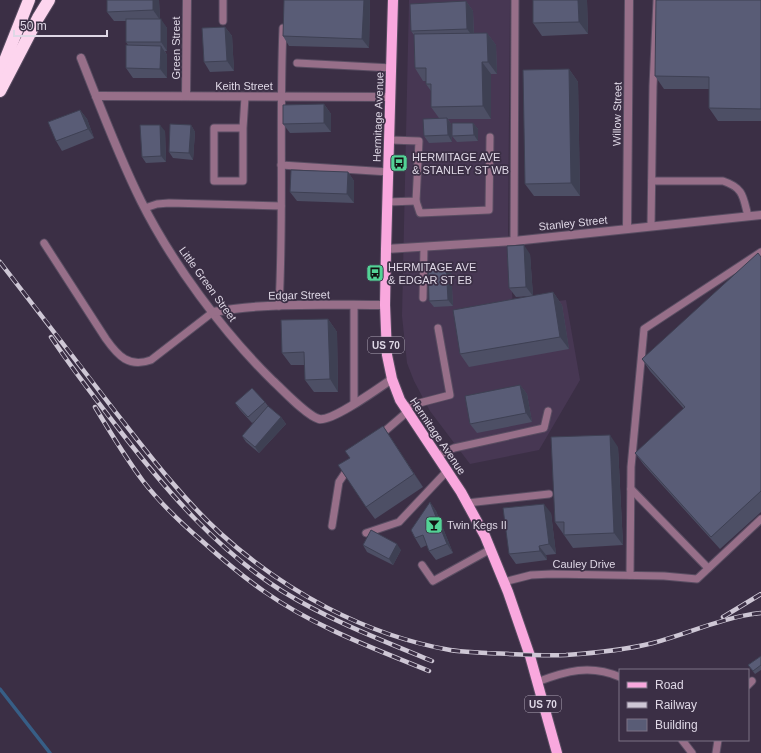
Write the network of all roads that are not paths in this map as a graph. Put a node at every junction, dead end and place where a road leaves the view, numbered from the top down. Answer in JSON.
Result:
{"nodes":[{"id":1,"x":28,"y":0,"type":"edge"},
{"id":2,"x":49,"y":0,"type":"edge"},
{"id":3,"x":187,"y":0,"type":"edge"},
{"id":4,"x":223,"y":0,"type":"edge"},
{"id":5,"x":394,"y":0,"type":"edge"},
{"id":6,"x":515,"y":0,"type":"edge"},
{"id":7,"x":629,"y":0,"type":"edge"},
{"id":8,"x":657,"y":0,"type":"edge"},
{"id":9,"x":223,"y":21,"type":"dead end"},
{"id":10,"x":283,"y":23,"type":"edge"},
{"id":11,"x":81,"y":58,"type":"dead end"},
{"id":12,"x":297,"y":63,"type":"dead end"},
{"id":13,"x":392,"y":68,"type":"junction"},
{"id":14,"x":0,"y":73,"type":"edge"},
{"id":15,"x":0,"y":91,"type":"edge"},
{"id":16,"x":96,"y":96,"type":"junction"},
{"id":17,"x":186,"y":96,"type":"junction"},
{"id":18,"x":245,"y":97,"type":"junction"},
{"id":19,"x":281,"y":97,"type":"junction"},
{"id":20,"x":391,"y":97,"type":"junction"},
{"id":21,"x":243,"y":128,"type":"junction"},
{"id":22,"x":490,"y":137,"type":"dead end"},
{"id":23,"x":390,"y":140,"type":"junction"},
{"id":24,"x":280,"y":165,"type":"junction"},
{"id":25,"x":389,"y":172,"type":"junction"},
{"id":26,"x":652,"y":181,"type":"junction"},
{"id":27,"x":416,"y":201,"type":"junction"},
{"id":28,"x":388,"y":202,"type":"junction"},
{"id":29,"x":281,"y":206,"type":"junction"},
{"id":30,"x":145,"y":208,"type":"junction"},
{"id":31,"x":761,"y":215,"type":"edge"},
{"id":32,"x":748,"y":216,"type":"junction"},
{"id":33,"x":651,"y":226,"type":"junction"},
{"id":34,"x":627,"y":229,"type":"junction"},
{"id":35,"x":514,"y":241,"type":"junction"},
{"id":36,"x":44,"y":243,"type":"dead end"},
{"id":37,"x":424,"y":247,"type":"junction"},
{"id":38,"x":386,"y":249,"type":"junction"},
{"id":39,"x":761,"y":252,"type":"edge"},
{"id":40,"x":423,"y":298,"type":"dead end"},
{"id":41,"x":385,"y":305,"type":"junction"},
{"id":42,"x":279,"y":306,"type":"junction"},
{"id":43,"x":354,"y":306,"type":"junction"},
{"id":44,"x":213,"y":312,"type":"junction"},
{"id":45,"x":438,"y":328,"type":"dead end"},
{"id":46,"x":392,"y":379,"type":"junction"},
{"id":47,"x":354,"y":404,"type":"junction"},
{"id":48,"x":406,"y":410,"type":"junction"},
{"id":49,"x":548,"y":411,"type":"dead end"},
{"id":50,"x":369,"y":444,"type":"edge"},
{"id":51,"x":437,"y":456,"type":"junction"},
{"id":52,"x":354,"y":460,"type":"edge"},
{"id":53,"x":447,"y":471,"type":"junction"},
{"id":54,"x":631,"y":489,"type":"junction"},
{"id":55,"x":549,"y":494,"type":"dead end"},
{"id":56,"x":467,"y":503,"type":"junction"},
{"id":57,"x":761,"y":519,"type":"edge"},
{"id":58,"x":332,"y":526,"type":"dead end"},
{"id":59,"x":366,"y":533,"type":"dead end"},
{"id":60,"x":491,"y":549,"type":"junction"},
{"id":61,"x":422,"y":565,"type":"dead end"},
{"id":62,"x":708,"y":568,"type":"junction"},
{"id":63,"x":630,"y":575,"type":"junction"},
{"id":64,"x":504,"y":582,"type":"junction"},
{"id":65,"x":619,"y":677,"type":"edge"},
{"id":66,"x":537,"y":682,"type":"junction"},
{"id":67,"x":683,"y":741,"type":"edge"},
{"id":68,"x":718,"y":741,"type":"edge"},
{"id":69,"x":556,"y":753,"type":"edge"},
{"id":70,"x":692,"y":753,"type":"edge"},
{"id":71,"x":716,"y":753,"type":"edge"}],
"edges":[{"from":1,"to":14,"type":"highway"},
{"from":2,"to":15,"type":"highway"},
{"from":3,"to":17,"type":"street","name":"Green Street"},
{"from":4,"to":9,"type":"lane"},
{"from":5,"to":13,"type":"main road","name":"Hermitage Avenue","number":"US 70"},
{"from":6,"to":35,"type":"lane"},
{"from":7,"to":34,"type":"street","name":"Willow Street"},
{"from":8,"to":26,"type":"lane"},
{"from":10,"to":19,"type":"lane"},
{"from":11,"to":16,"type":"street","name":"Little Green Street"},
{"from":12,"to":13,"type":"lane"},
{"from":13,"to":20,"type":"main road","name":"Hermitage Avenue","number":"US 70"},
{"from":16,"to":17,"type":"street","name":"Keith Street"},
{"from":16,"to":30,"type":"street","name":"Little Green Street"},
{"from":17,"to":18,"type":"street","name":"Keith Street"},
{"from":18,"to":19,"type":"street","name":"Keith Street"},
{"from":18,"to":21,"type":"lane"},
{"from":19,"to":20,"type":"street","name":"Keith Street"},
{"from":19,"to":24,"type":"lane"},
{"from":20,"to":23,"type":"main road","name":"Hermitage Avenue","number":"US 70"},
{"from":21,"to":21,"type":"lane"},
{"from":22,"to":27,"type":"lane"},
{"from":23,"to":25,"type":"main road","name":"Hermitage Avenue","number":"US 70"},
{"from":23,"to":27,"type":"lane"},
{"from":24,"to":25,"type":"lane"},
{"from":24,"to":29,"type":"lane"},
{"from":25,"to":28,"type":"main road","name":"Hermitage Avenue","number":"US 70"},
{"from":26,"to":32,"type":"lane"},
{"from":26,"to":33,"type":"lane"},
{"from":27,"to":28,"type":"lane"},
{"from":28,"to":38,"type":"main road","name":"Hermitage Avenue","number":"US 70"},
{"from":29,"to":30,"type":"lane"},
{"from":29,"to":42,"type":"lane"},
{"from":30,"to":44,"type":"street","name":"Little Green Street"},
{"from":31,"to":32,"type":"street","name":"Stanley Street"},
{"from":32,"to":33,"type":"street","name":"Stanley Street"},
{"from":33,"to":34,"type":"street","name":"Stanley Street"},
{"from":34,"to":35,"type":"street","name":"Stanley Street"},
{"from":35,"to":37,"type":"street","name":"Stanley Street"},
{"from":36,"to":44,"type":"lane"},
{"from":37,"to":38,"type":"street","name":"Stanley Street"},
{"from":37,"to":40,"type":"lane"},
{"from":38,"to":41,"type":"main road","name":"Hermitage Avenue","number":"US 70"},
{"from":39,"to":54,"type":"lane"},
{"from":41,"to":43,"type":"street","name":"Edgar Street"},
{"from":41,"to":46,"type":"main road","name":"Hermitage Avenue","number":"US 70"},
{"from":42,"to":43,"type":"street","name":"Edgar Street"},
{"from":42,"to":44,"type":"street","name":"Edgar Street"},
{"from":43,"to":47,"type":"lane"},
{"from":44,"to":47,"type":"street","name":"Little Green Street"},
{"from":45,"to":48,"type":"lane"},
{"from":46,"to":47,"type":"street","name":"Little Green Street"},
{"from":46,"to":48,"type":"main road","name":"Hermitage Avenue","number":"US 70"},
{"from":48,"to":50,"type":"lane"},
{"from":48,"to":51,"type":"main road","name":"Hermitage Avenue","number":"US 70"},
{"from":49,"to":51,"type":"lane"},
{"from":51,"to":53,"type":"main road","name":"Hermitage Avenue","number":"US 70"},
{"from":52,"to":58,"type":"lane"},
{"from":53,"to":56,"type":"main road","name":"Hermitage Avenue","number":"US 70"},
{"from":53,"to":59,"type":"lane"},
{"from":54,"to":62,"type":"lane"},
{"from":54,"to":63,"type":"lane"},
{"from":55,"to":56,"type":"lane"},
{"from":56,"to":60,"type":"main road","name":"Hermitage Avenue","number":"US 70"},
{"from":57,"to":62,"type":"lane","name":"Cauley Drive"},
{"from":60,"to":61,"type":"lane"},
{"from":60,"to":64,"type":"main road","name":"Hermitage Avenue","number":"US 70"},
{"from":62,"to":63,"type":"lane","name":"Cauley Drive"},
{"from":63,"to":64,"type":"lane","name":"Cauley Drive"},
{"from":64,"to":66,"type":"main road","name":"Hermitage Avenue","number":"US 70"},
{"from":65,"to":66,"type":"lane"},
{"from":66,"to":69,"type":"main road","number":"US 70"},
{"from":67,"to":70,"type":"lane"},
{"from":68,"to":71,"type":"lane"}]}
